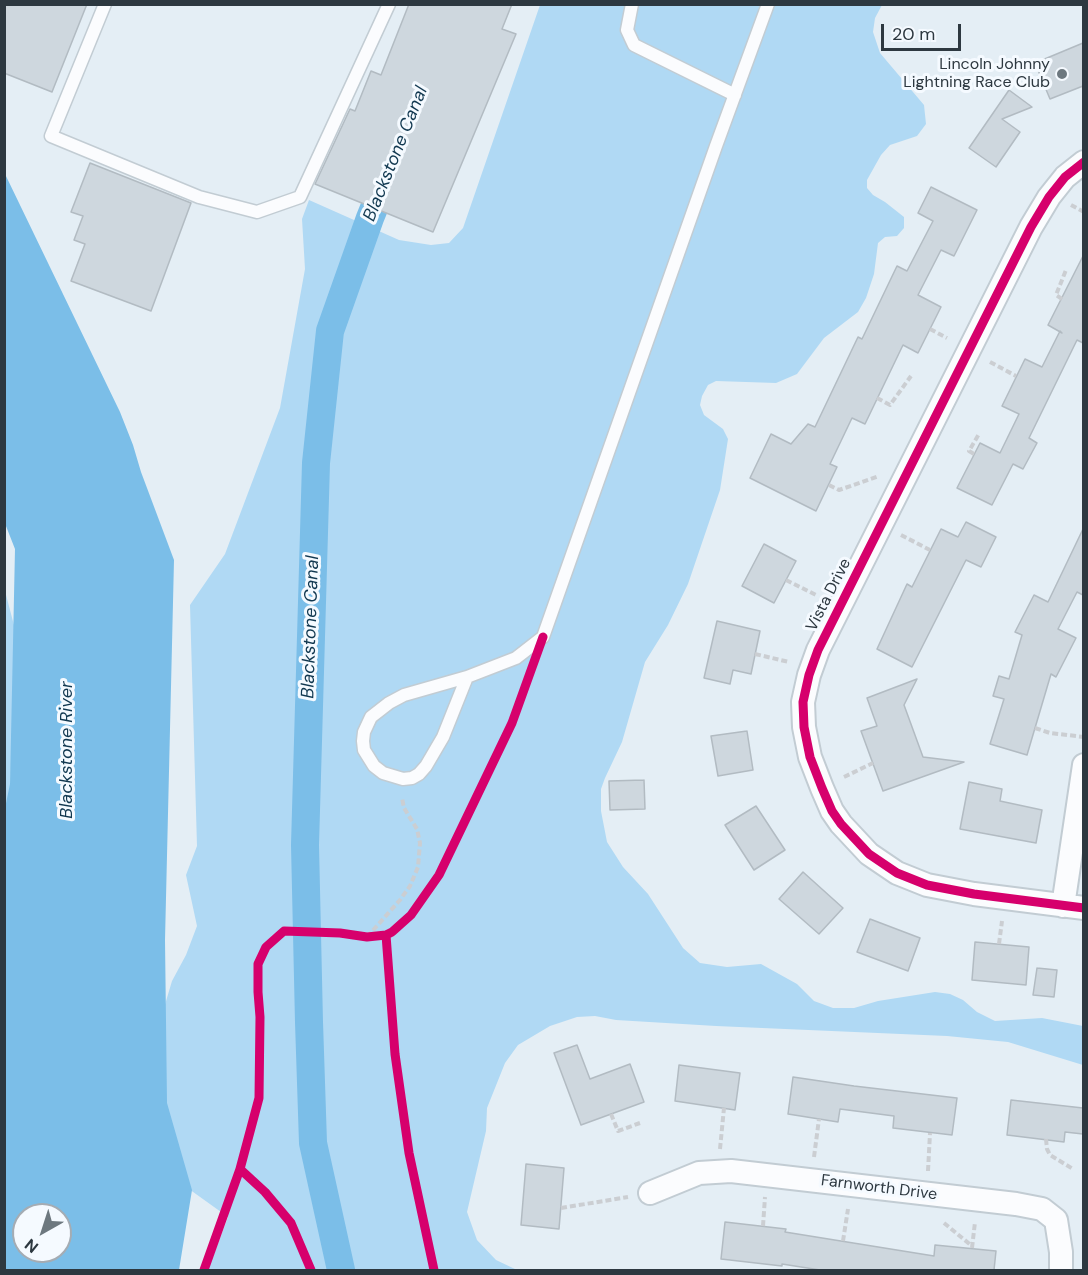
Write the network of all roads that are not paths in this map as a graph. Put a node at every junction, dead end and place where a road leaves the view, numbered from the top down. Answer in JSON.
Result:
{"nodes":[{"id":1,"x":105,"y":4,"type":"edge"},
{"id":2,"x":389,"y":4,"type":"edge"},
{"id":3,"x":632,"y":4,"type":"edge"},
{"id":4,"x":768,"y":4,"type":"edge"},
{"id":5,"x":735,"y":95,"type":"junction"},
{"id":6,"x":1083,"y":162,"type":"edge"},
{"id":7,"x":467,"y":677,"type":"junction"},
{"id":8,"x":1083,"y":765,"type":"edge"},
{"id":9,"x":1073,"y":907,"type":"edge"},
{"id":10,"x":650,"y":1193,"type":"road end"},
{"id":11,"x":1061,"y":1270,"type":"edge"}],
"edges":[{"from":1,"to":2,"type":"lane"},
{"from":3,"to":5,"type":"lane"},
{"from":4,"to":5,"type":"lane"},
{"from":5,"to":7,"type":"lane"},
{"from":6,"to":9,"type":"street","name":"Vista Drive"},
{"from":7,"to":7,"type":"lane"},
{"from":8,"to":9,"type":"street"},
{"from":10,"to":11,"type":"street","name":"Farnworth Drive"}]}
